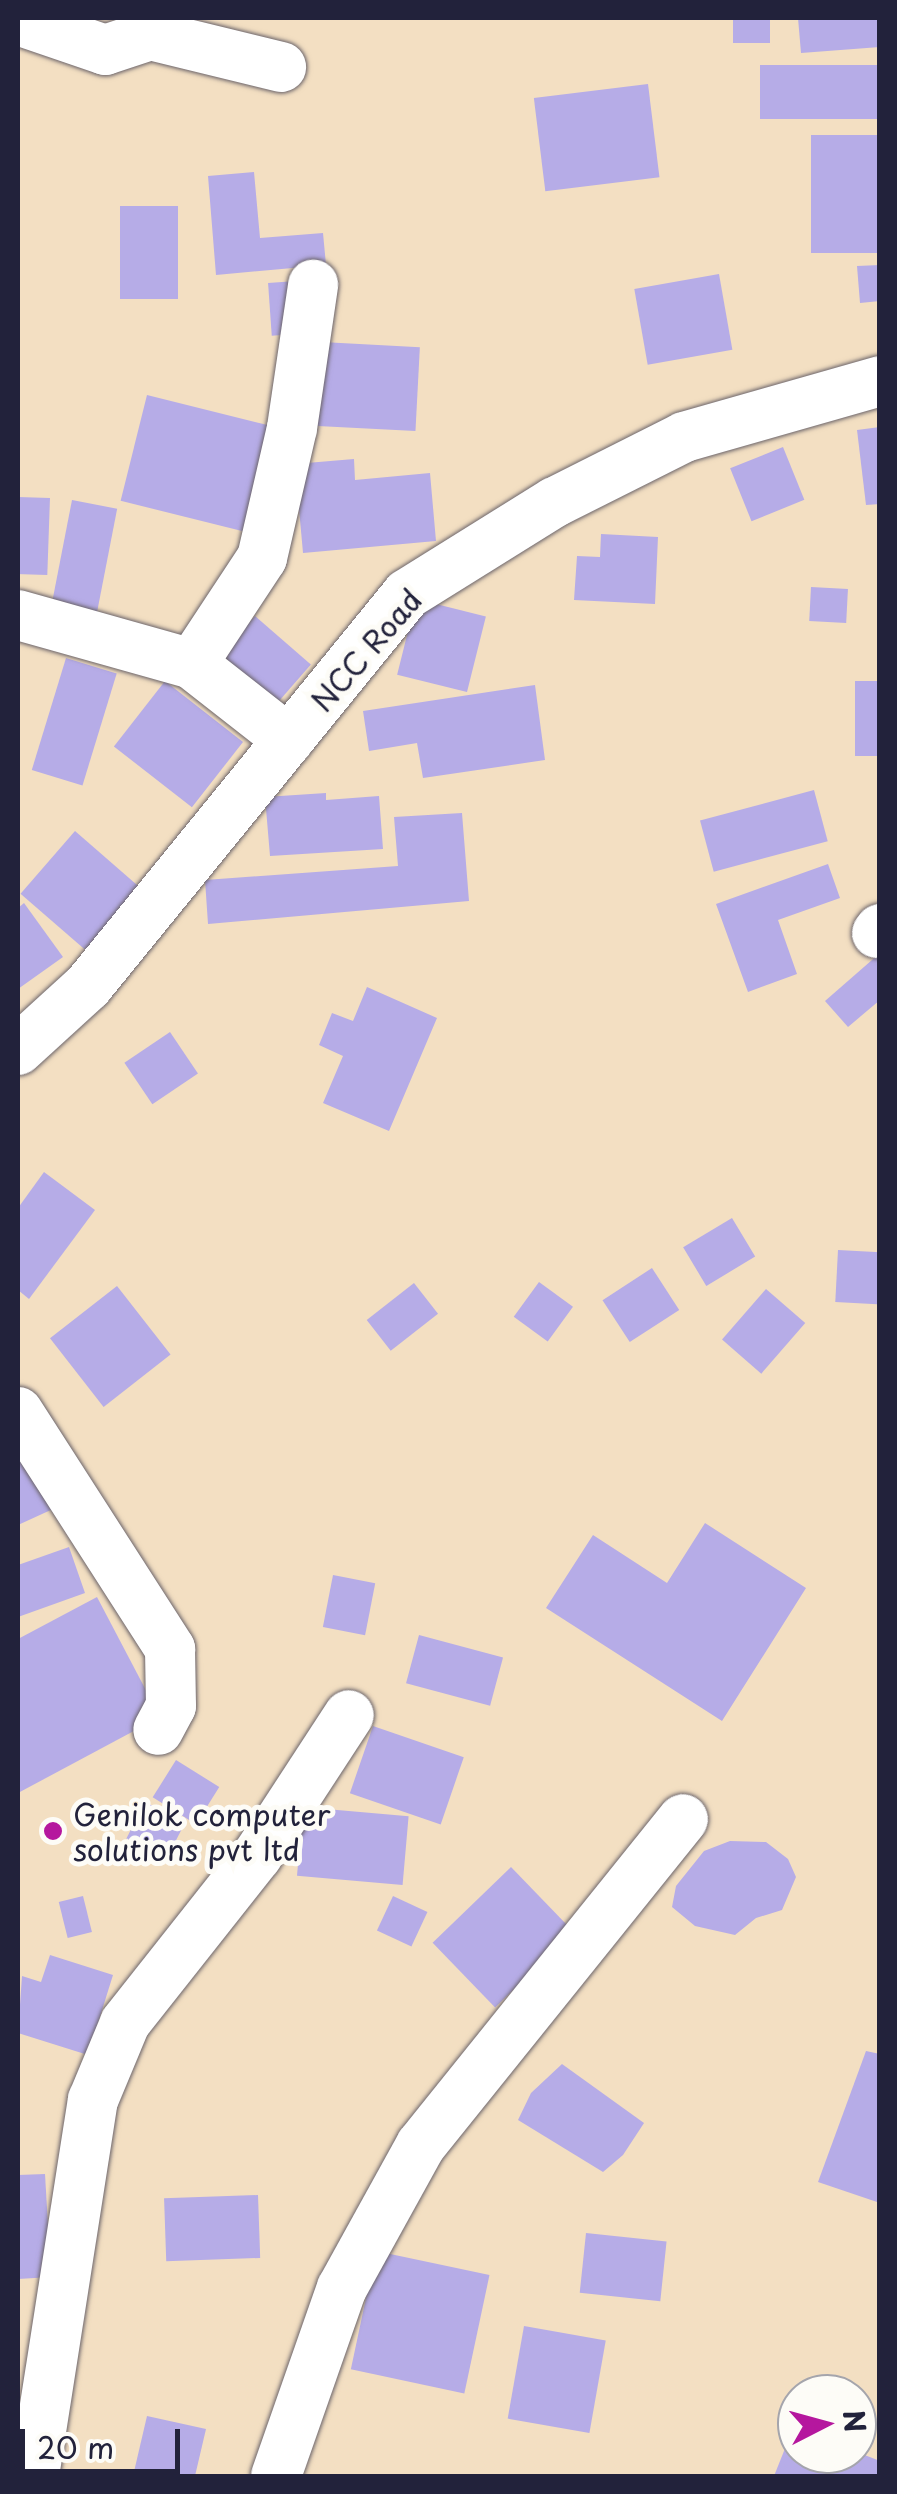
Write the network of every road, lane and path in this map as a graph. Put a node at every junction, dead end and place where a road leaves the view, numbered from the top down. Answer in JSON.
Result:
{"nodes":[{"id":1,"x":18,"y":20,"type":"edge"},
{"id":2,"x":153,"y":26,"type":"edge"},
{"id":3,"x":281,"y":67,"type":"dead end"},
{"id":4,"x":313,"y":285,"type":"dead end"},
{"id":5,"x":880,"y":380,"type":"edge"},
{"id":6,"x":18,"y":615,"type":"edge"},
{"id":7,"x":192,"y":664,"type":"junction"},
{"id":8,"x":289,"y":740,"type":"junction"},
{"id":9,"x":18,"y":1050,"type":"edge"},
{"id":10,"x":18,"y":1412,"type":"edge"},
{"id":11,"x":349,"y":1715,"type":"dead end"},
{"id":12,"x":164,"y":1718,"type":"dead end"},
{"id":13,"x":683,"y":1819,"type":"dead end"},
{"id":14,"x":34,"y":2476,"type":"edge"},
{"id":15,"x":276,"y":2476,"type":"edge"}],
"edges":[{"from":1,"to":2,"type":"street"},
{"from":2,"to":3,"type":"street"},
{"from":4,"to":7,"type":"street"},
{"from":5,"to":8,"type":"street","name":"NCC Road"},
{"from":6,"to":7,"type":"street"},
{"from":7,"to":8,"type":"street"},
{"from":8,"to":9,"type":"street","name":"NCC Road"},
{"from":10,"to":12,"type":"street"},
{"from":11,"to":14,"type":"street"},
{"from":13,"to":15,"type":"street"}]}
